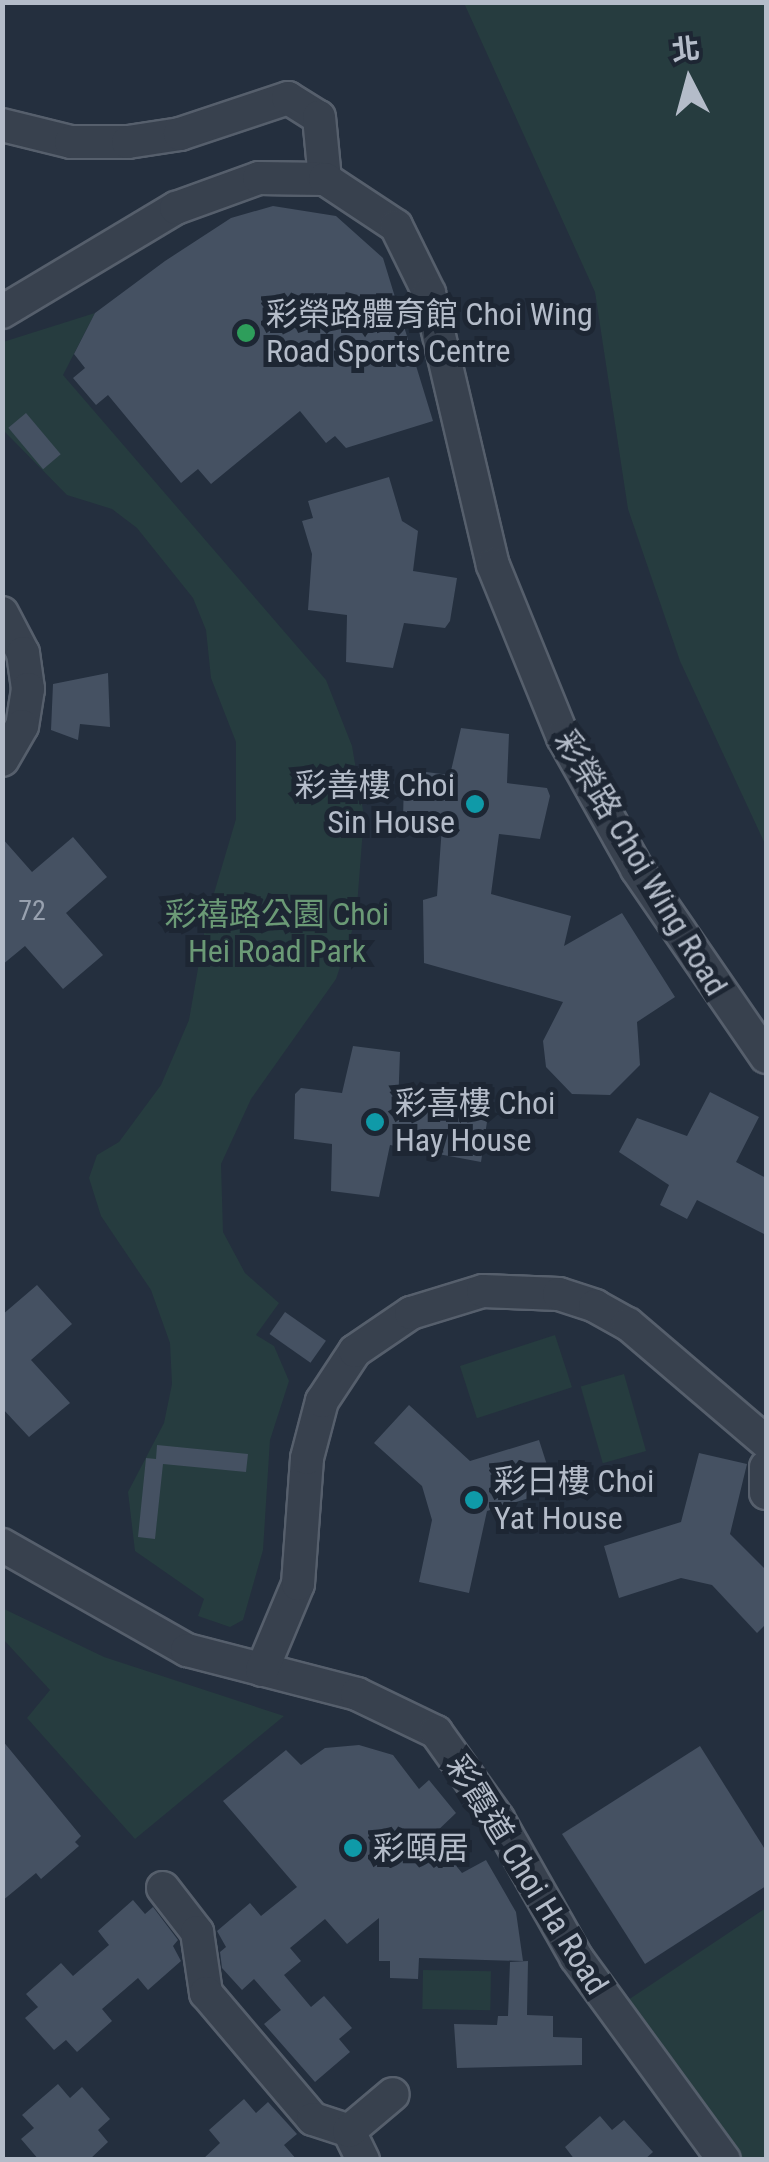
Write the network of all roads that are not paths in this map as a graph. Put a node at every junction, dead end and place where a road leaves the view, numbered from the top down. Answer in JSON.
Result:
{"nodes":[{"id":1,"x":2,"y":125,"type":"edge"},
{"id":2,"x":325,"y":179,"type":"junction"},
{"id":3,"x":2,"y":312,"type":"edge"},
{"id":4,"x":2,"y":613,"type":"edge"},
{"id":5,"x":2,"y":760,"type":"edge"},
{"id":6,"x":766,"y":1057,"type":"edge"},
{"id":7,"x":766,"y":1442,"type":"edge"},
{"id":8,"x":766,"y":1467,"type":"edge"},
{"id":9,"x":766,"y":1494,"type":"edge"},
{"id":10,"x":2,"y":1545,"type":"edge"},
{"id":11,"x":262,"y":1670,"type":"junction"},
{"id":12,"x":163,"y":1888,"type":"dead end"},
{"id":13,"x":393,"y":2094,"type":"dead end"},
{"id":14,"x":356,"y":2145,"type":"edge"},
{"id":15,"x":724,"y":2160,"type":"edge"}],
"edges":[{"from":1,"to":2,"type":"street"},
{"from":2,"to":3,"type":"street"},
{"from":2,"to":6,"type":"street","name":"彩榮路 Choi Wing Road"},
{"from":4,"to":5,"type":"street"},
{"from":7,"to":11,"type":"street"},
{"from":8,"to":9,"type":"street"},
{"from":10,"to":11,"type":"street","name":"彩霞道 Choi Ha Road"},
{"from":11,"to":15,"type":"street","name":"彩霞道 Choi Ha Road"},
{"from":12,"to":14,"type":"street"},
{"from":13,"to":14,"type":"street"}]}
